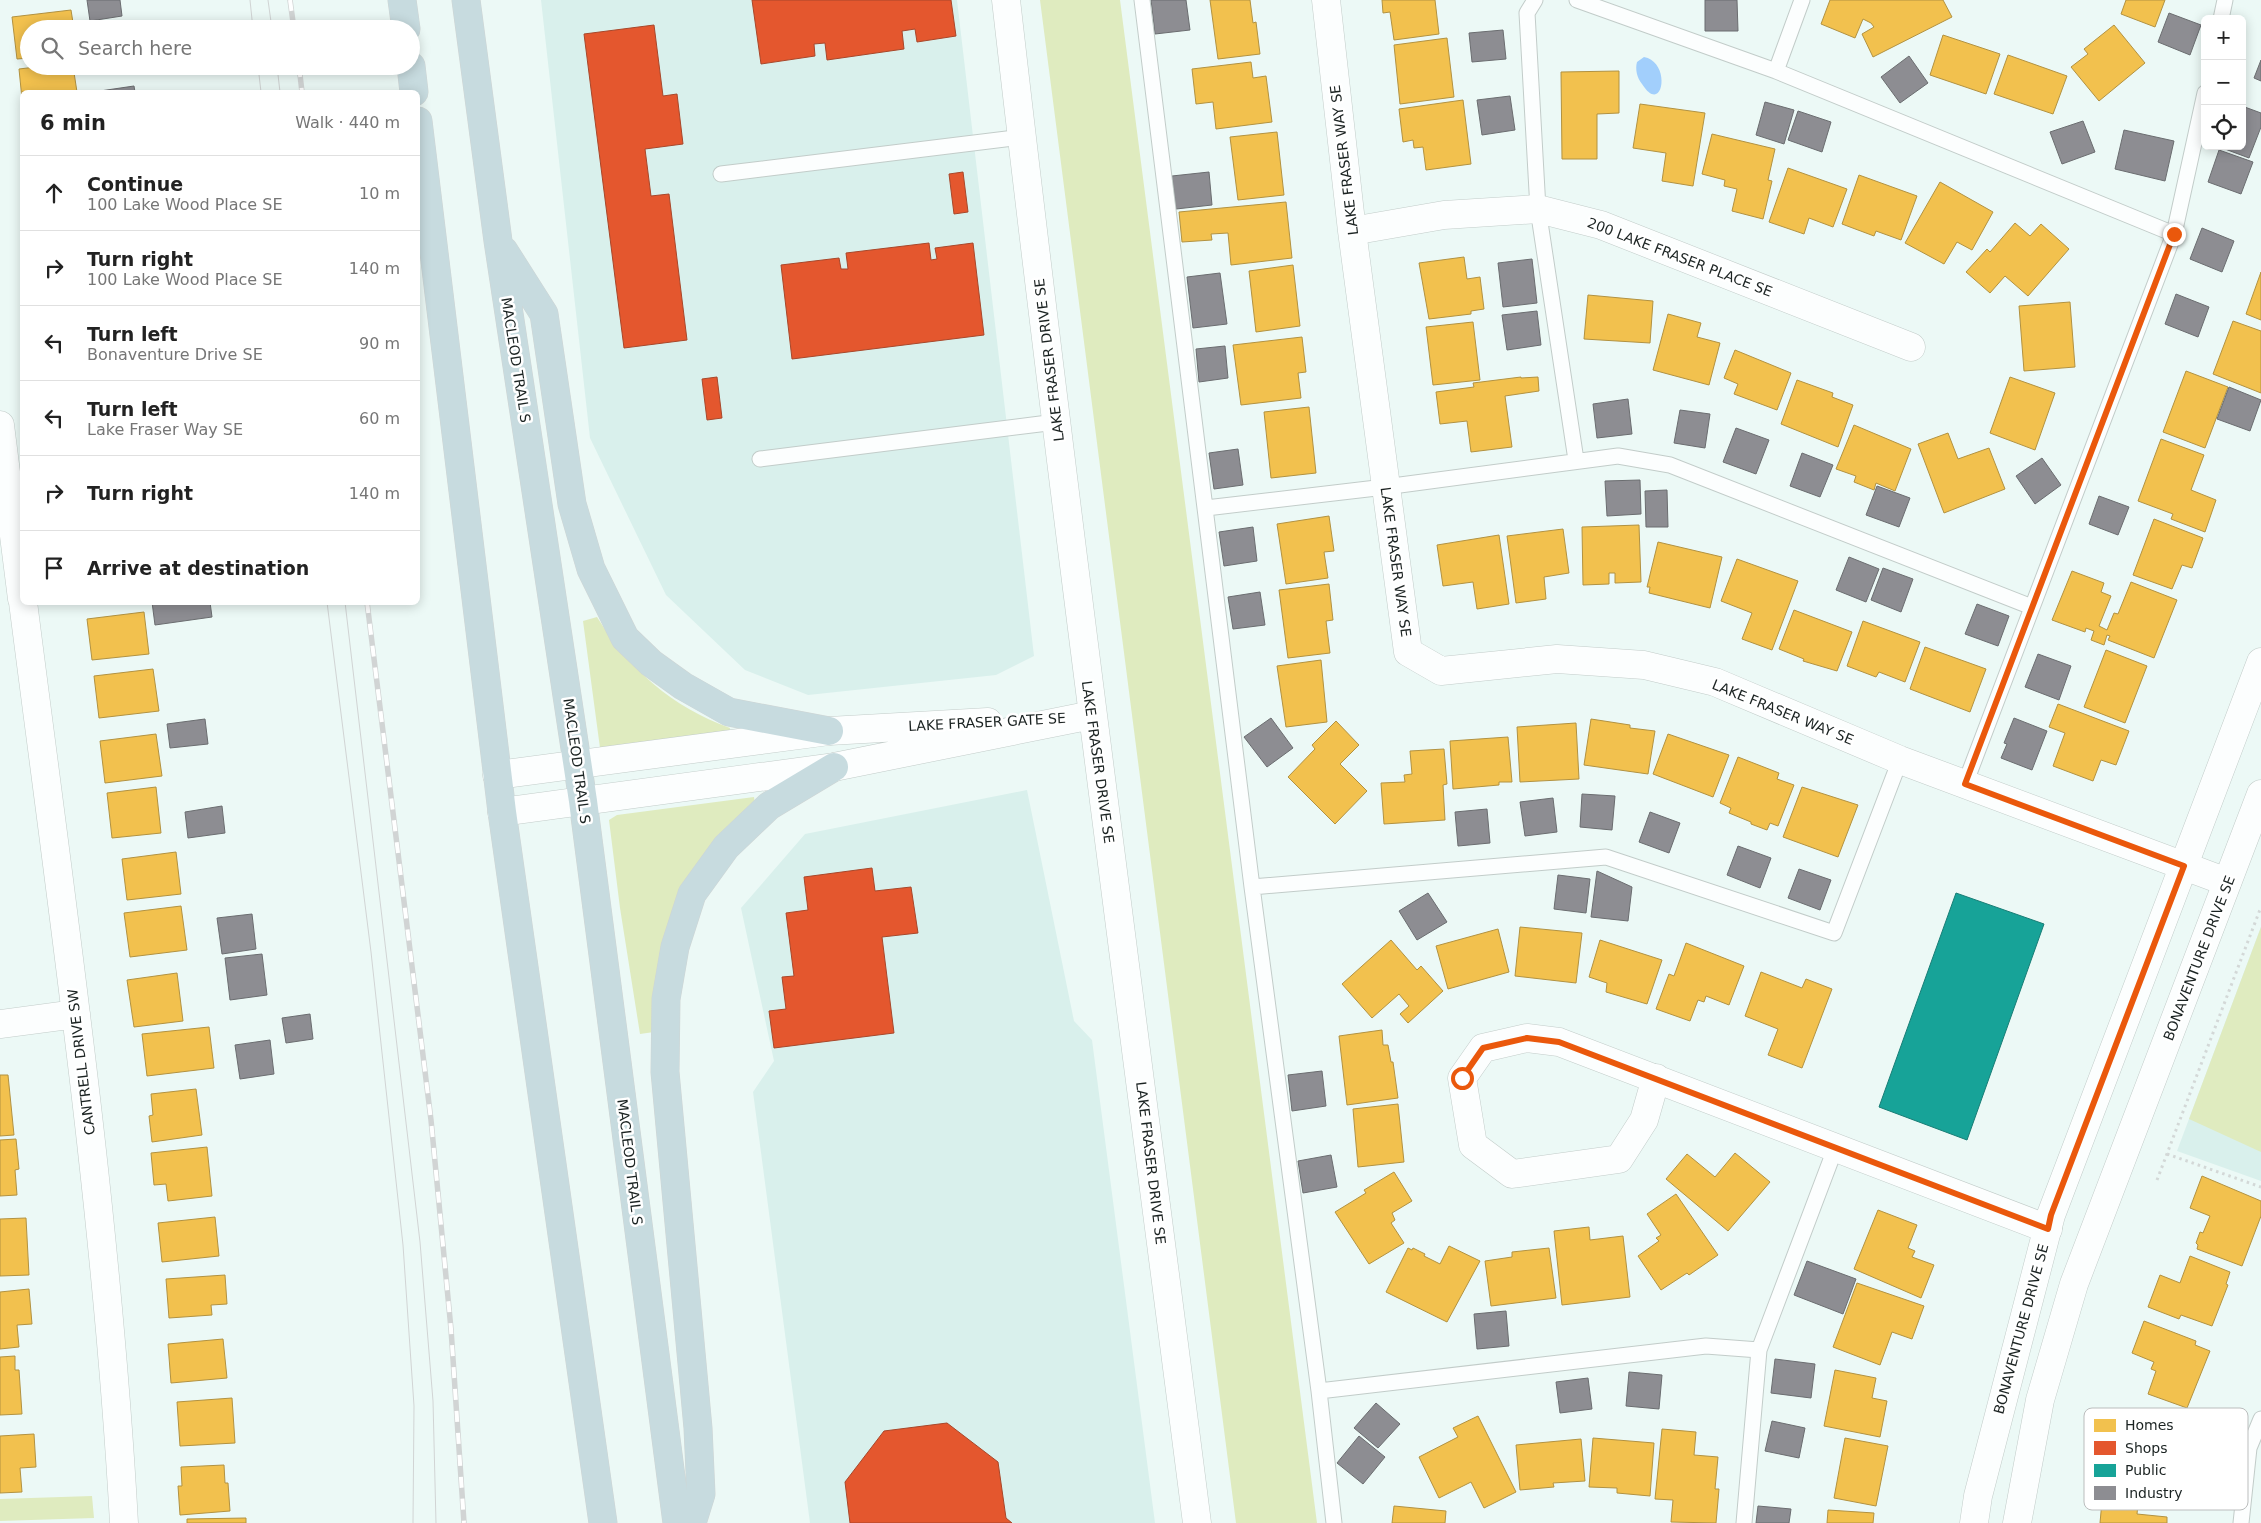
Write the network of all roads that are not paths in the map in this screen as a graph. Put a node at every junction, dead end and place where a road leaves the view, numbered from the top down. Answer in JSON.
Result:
{"nodes":[{"id":1,"x":402,"y":0,"type":"edge"},
{"id":2,"x":466,"y":0,"type":"edge"},
{"id":3,"x":1006,"y":0,"type":"edge"},
{"id":4,"x":1142,"y":0,"type":"edge"},
{"id":5,"x":1326,"y":0,"type":"edge"},
{"id":6,"x":1534,"y":0,"type":"edge"},
{"id":7,"x":1577,"y":0,"type":"edge"},
{"id":8,"x":1802,"y":0,"type":"edge"},
{"id":9,"x":2225,"y":0,"type":"edge"},
{"id":10,"x":2222,"y":15,"type":"edge"},
{"id":11,"x":405,"y":20,"type":"edge"},
{"id":12,"x":1776,"y":71,"type":"junction"},
{"id":13,"x":412,"y":75,"type":"edge"},
{"id":14,"x":414,"y":90,"type":"edge"},
{"id":15,"x":2202,"y":105,"type":"edge"},
{"id":16,"x":1022,"y":137,"type":"junction"},
{"id":17,"x":420,"y":138,"type":"edge"},
{"id":18,"x":721,"y":174,"type":"dead end"},
{"id":19,"x":1538,"y":209,"type":"junction"},
{"id":20,"x":1352,"y":231,"type":"junction"},
{"id":21,"x":2174,"y":234,"type":"junction"},
{"id":22,"x":498,"y":241,"type":"junction"},
{"id":23,"x":1911,"y":346,"type":"dead end"},
{"id":24,"x":1056,"y":422,"type":"junction"},
{"id":25,"x":0,"y":425,"type":"edge"},
{"id":26,"x":760,"y":459,"type":"dead end"},
{"id":27,"x":1576,"y":460,"type":"junction"},
{"id":28,"x":1385,"y":487,"type":"junction"},
{"id":29,"x":1206,"y":508,"type":"junction"},
{"id":30,"x":20,"y":578,"type":"edge"},
{"id":31,"x":24,"y":605,"type":"edge"},
{"id":32,"x":2032,"y":607,"type":"junction"},
{"id":33,"x":2261,"y":662,"type":"edge"},
{"id":34,"x":1092,"y":716,"type":"junction"},
{"id":35,"x":829,"y":731,"type":"junction"},
{"id":36,"x":1900,"y":760,"type":"junction"},
{"id":37,"x":578,"y":765,"type":"junction"},
{"id":38,"x":834,"y":766,"type":"junction"},
{"id":39,"x":497,"y":775,"type":"junction"},
{"id":40,"x":1965,"y":784,"type":"junction"},
{"id":41,"x":2261,"y":794,"type":"edge"},
{"id":42,"x":583,"y":801,"type":"junction"},
{"id":43,"x":502,"y":812,"type":"junction"},
{"id":44,"x":2184,"y":866,"type":"junction"},
{"id":45,"x":2228,"y":882,"type":"junction"},
{"id":46,"x":1252,"y":887,"type":"junction"},
{"id":47,"x":76,"y":1014,"type":"junction"},
{"id":48,"x":0,"y":1024,"type":"edge"},
{"id":49,"x":1656,"y":1078,"type":"junction"},
{"id":50,"x":1835,"y":1149,"type":"junction"},
{"id":51,"x":2048,"y":1229,"type":"junction"},
{"id":52,"x":1759,"y":1350,"type":"junction"},
{"id":53,"x":1319,"y":1392,"type":"junction"},
{"id":54,"x":2261,"y":1419,"type":"edge"},
{"id":55,"x":2248,"y":1457,"type":"edge"},
{"id":56,"x":2242,"y":1510,"type":"edge"},
{"id":57,"x":124,"y":1523,"type":"edge"},
{"id":58,"x":603,"y":1523,"type":"edge"},
{"id":59,"x":677,"y":1523,"type":"edge"},
{"id":60,"x":692,"y":1523,"type":"edge"},
{"id":61,"x":1197,"y":1523,"type":"edge"},
{"id":62,"x":1334,"y":1523,"type":"edge"},
{"id":63,"x":1744,"y":1523,"type":"edge"},
{"id":64,"x":1974,"y":1523,"type":"edge"},
{"id":65,"x":2017,"y":1523,"type":"edge"},
{"id":66,"x":2241,"y":1523,"type":"edge"}],
"edges":[{"from":1,"to":11,"type":"highway"},
{"from":2,"to":22,"type":"highway","name":"MACLEOD TRAIL S"},
{"from":3,"to":16,"type":"street","name":"LAKE FRASER DRIVE SE"},
{"from":4,"to":29,"type":"lane"},
{"from":5,"to":20,"type":"street","name":"LAKE FRASER WAY SE"},
{"from":6,"to":19,"type":"lane"},
{"from":7,"to":12,"type":"lane"},
{"from":8,"to":12,"type":"lane"},
{"from":9,"to":10,"type":"lane"},
{"from":12,"to":21,"type":"lane"},
{"from":13,"to":14,"type":"highway"},
{"from":15,"to":21,"type":"lane"},
{"from":16,"to":18,"type":"lane"},
{"from":16,"to":24,"type":"street","name":"LAKE FRASER DRIVE SE"},
{"from":17,"to":39,"type":"highway"},
{"from":19,"to":20,"type":"street","name":"200 LAKE FRASER PLACE SE"},
{"from":19,"to":23,"type":"street","name":"200 LAKE FRASER PLACE SE"},
{"from":19,"to":27,"type":"lane"},
{"from":20,"to":28,"type":"street","name":"LAKE FRASER WAY SE"},
{"from":21,"to":32,"type":"lane"},
{"from":22,"to":35,"type":"highway"},
{"from":22,"to":37,"type":"highway","name":"MACLEOD TRAIL S"},
{"from":24,"to":26,"type":"lane"},
{"from":24,"to":34,"type":"street","name":"LAKE FRASER DRIVE SE"},
{"from":25,"to":30,"type":"street","name":"CANTRELL DRIVE SW"},
{"from":27,"to":28,"type":"lane"},
{"from":27,"to":32,"type":"lane"},
{"from":28,"to":29,"type":"lane"},
{"from":28,"to":36,"type":"street","name":"LAKE FRASER WAY SE"},
{"from":29,"to":46,"type":"lane"},
{"from":31,"to":47,"type":"street","name":"CANTRELL DRIVE SW"},
{"from":32,"to":40,"type":"lane"},
{"from":33,"to":44,"type":"street","name":"BONAVENTURE DRIVE SE"},
{"from":34,"to":35,"type":"street","name":"LAKE FRASER GATE SE"},
{"from":34,"to":38,"type":"street","name":"LAKE FRASER GATE SE"},
{"from":34,"to":61,"type":"street","name":"LAKE FRASER DRIVE SE"},
{"from":35,"to":37,"type":"street","name":"LAKE FRASER GATE SE"},
{"from":36,"to":40,"type":"street","name":"LAKE FRASER WAY SE"},
{"from":36,"to":46,"type":"lane"},
{"from":37,"to":39,"type":"street","name":"LAKE FRASER GATE SE"},
{"from":37,"to":42,"type":"highway","name":"MACLEOD TRAIL S"},
{"from":38,"to":42,"type":"street","name":"LAKE FRASER GATE SE"},
{"from":38,"to":60,"type":"highway"},
{"from":39,"to":43,"type":"highway"},
{"from":40,"to":44,"type":"street","name":"LAKE FRASER WAY SE"},
{"from":41,"to":45,"type":"street","name":"BONAVENTURE DRIVE SE"},
{"from":42,"to":43,"type":"street","name":"LAKE FRASER GATE SE"},
{"from":42,"to":59,"type":"highway","name":"MACLEOD TRAIL S"},
{"from":43,"to":58,"type":"highway"},
{"from":44,"to":45,"type":"street","name":"LAKE FRASER WAY SE"},
{"from":44,"to":51,"type":"street","name":"BONAVENTURE DRIVE SE"},
{"from":45,"to":65,"type":"street","name":"BONAVENTURE DRIVE SE"},
{"from":46,"to":53,"type":"lane"},
{"from":47,"to":48,"type":"street"},
{"from":47,"to":57,"type":"street","name":"CANTRELL DRIVE SW"},
{"from":49,"to":49,"type":"street"},
{"from":49,"to":50,"type":"street"},
{"from":50,"to":51,"type":"street"},
{"from":50,"to":52,"type":"lane"},
{"from":51,"to":64,"type":"street","name":"BONAVENTURE DRIVE SE"},
{"from":52,"to":53,"type":"lane"},
{"from":52,"to":63,"type":"lane"},
{"from":53,"to":62,"type":"lane"},
{"from":54,"to":55,"type":"lane"},
{"from":56,"to":66,"type":"lane"}]}
